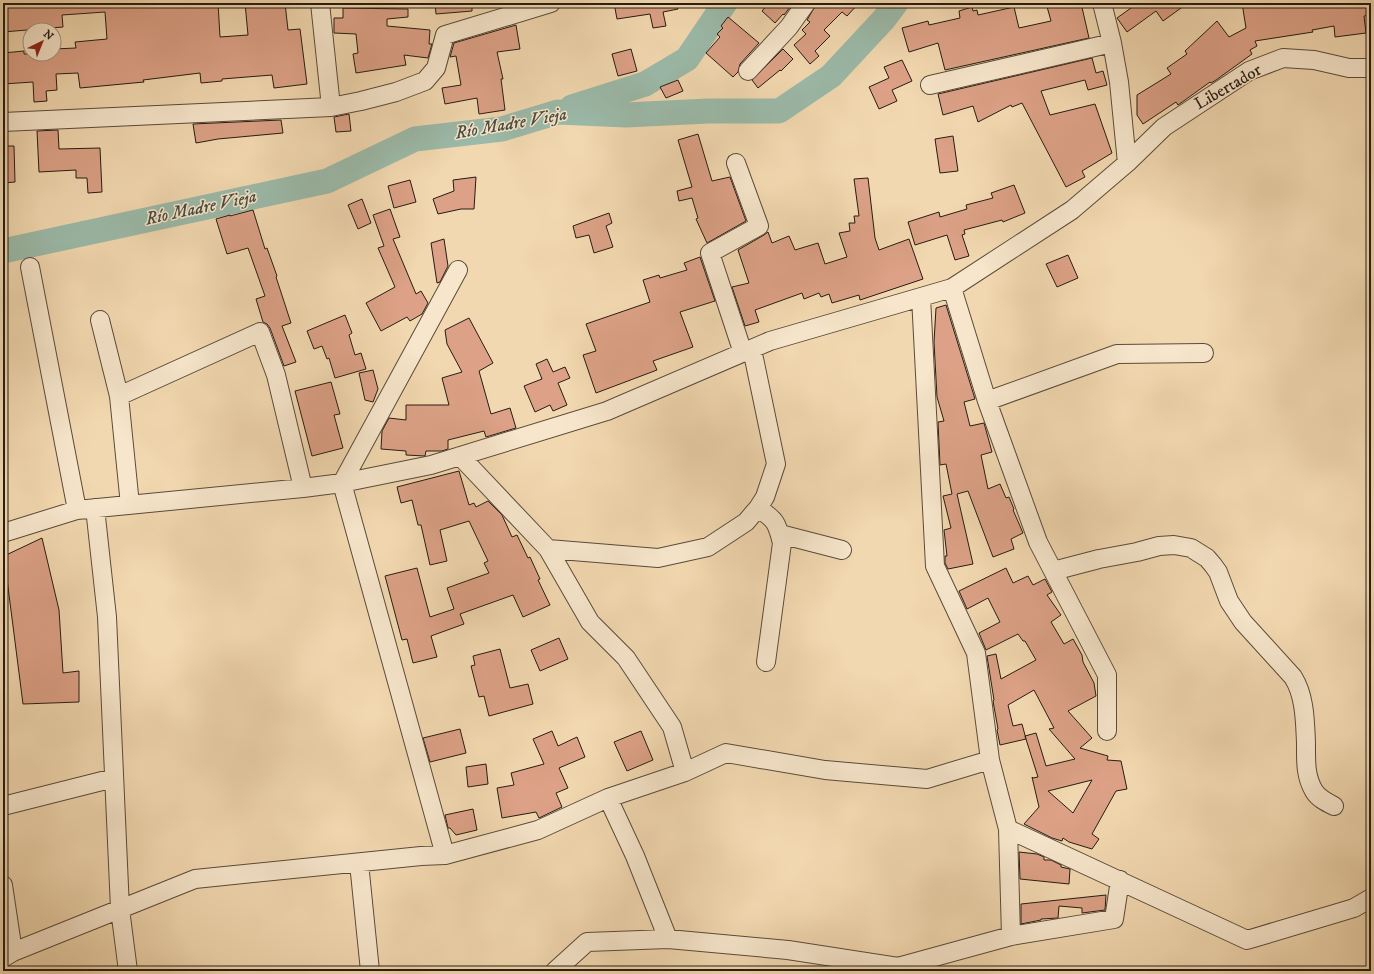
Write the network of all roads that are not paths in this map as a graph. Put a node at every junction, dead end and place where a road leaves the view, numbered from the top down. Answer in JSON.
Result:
{"nodes":[{"id":1,"x":320,"y":3,"type":"edge"},
{"id":2,"x":551,"y":3,"type":"edge"},
{"id":3,"x":806,"y":3,"type":"edge"},
{"id":4,"x":1102,"y":3,"type":"edge"},
{"id":5,"x":1112,"y":43,"type":"junction"},
{"id":6,"x":1371,"y":68,"type":"edge"},
{"id":7,"x":748,"y":71,"type":"dead end"},
{"id":8,"x":930,"y":85,"type":"dead end"},
{"id":9,"x":331,"y":107,"type":"junction"},
{"id":10,"x":3,"y":122,"type":"edge"},
{"id":11,"x":736,"y":162,"type":"dead end"},
{"id":12,"x":1127,"y":163,"type":"junction"},
{"id":13,"x":30,"y":267,"type":"dead end"},
{"id":14,"x":458,"y":270,"type":"dead end"},
{"id":15,"x":952,"y":288,"type":"junction"},
{"id":16,"x":921,"y":297,"type":"junction"},
{"id":17,"x":100,"y":320,"type":"dead end"},
{"id":18,"x":748,"y":351,"type":"junction"},
{"id":19,"x":1204,"y":353,"type":"dead end"},
{"id":20,"x":119,"y":396,"type":"junction"},
{"id":21,"x":987,"y":401,"type":"junction"},
{"id":22,"x":460,"y":456,"type":"junction"},
{"id":23,"x":342,"y":482,"type":"junction"},
{"id":24,"x":303,"y":488,"type":"junction"},
{"id":25,"x":130,"y":505,"type":"junction"},
{"id":26,"x":758,"y":508,"type":"junction"},
{"id":27,"x":86,"y":509,"type":"junction"},
{"id":28,"x":3,"y":533,"type":"edge"},
{"id":29,"x":780,"y":534,"type":"junction"},
{"id":30,"x":548,"y":549,"type":"junction"},
{"id":31,"x":842,"y":550,"type":"dead end"},
{"id":32,"x":1053,"y":571,"type":"junction"},
{"id":33,"x":766,"y":662,"type":"dead end"},
{"id":34,"x":1107,"y":731,"type":"dead end"},
{"id":35,"x":990,"y":760,"type":"junction"},
{"id":36,"x":685,"y":772,"type":"junction"},
{"id":37,"x":114,"y":778,"type":"junction"},
{"id":38,"x":608,"y":798,"type":"junction"},
{"id":39,"x":3,"y":806,"type":"edge"},
{"id":40,"x":1334,"y":806,"type":"dead end"},
{"id":41,"x":1008,"y":829,"type":"junction"},
{"id":42,"x":445,"y":855,"type":"junction"},
{"id":43,"x":359,"y":863,"type":"junction"},
{"id":44,"x":1120,"y":880,"type":"junction"},
{"id":45,"x":3,"y":885,"type":"edge"},
{"id":46,"x":1371,"y":898,"type":"edge"},
{"id":47,"x":120,"y":909,"type":"junction"},
{"id":48,"x":1011,"y":936,"type":"junction"},
{"id":49,"x":668,"y":938,"type":"junction"},
{"id":50,"x":8,"y":955,"type":"edge"},
{"id":51,"x":128,"y":971,"type":"edge"},
{"id":52,"x":370,"y":971,"type":"edge"},
{"id":53,"x":555,"y":971,"type":"edge"}],
"edges":[{"from":1,"to":9,"type":"street"},
{"from":2,"to":9,"type":"street"},
{"from":3,"to":7,"type":"street"},
{"from":4,"to":5,"type":"street"},
{"from":5,"to":8,"type":"street"},
{"from":5,"to":12,"type":"street"},
{"from":6,"to":12,"type":"street","name":"Libertador"},
{"from":9,"to":10,"type":"street"},
{"from":11,"to":18,"type":"street"},
{"from":12,"to":15,"type":"street","name":"Libertador"},
{"from":13,"to":27,"type":"street"},
{"from":14,"to":23,"type":"street"},
{"from":15,"to":16,"type":"street","name":"Libertador"},
{"from":15,"to":21,"type":"street"},
{"from":16,"to":18,"type":"street","name":"Libertador"},
{"from":16,"to":35,"type":"street"},
{"from":17,"to":20,"type":"street"},
{"from":18,"to":22,"type":"street","name":"Libertador"},
{"from":18,"to":26,"type":"street"},
{"from":19,"to":21,"type":"street"},
{"from":20,"to":24,"type":"street"},
{"from":20,"to":25,"type":"street"},
{"from":21,"to":32,"type":"street"},
{"from":22,"to":23,"type":"street","name":"Libertador"},
{"from":22,"to":30,"type":"street"},
{"from":23,"to":24,"type":"street","name":"Libertador"},
{"from":23,"to":42,"type":"street"},
{"from":24,"to":25,"type":"street","name":"Libertador"},
{"from":25,"to":27,"type":"street","name":"Libertador"},
{"from":26,"to":29,"type":"street"},
{"from":26,"to":30,"type":"street"},
{"from":27,"to":28,"type":"street","name":"Libertador"},
{"from":27,"to":37,"type":"street"},
{"from":29,"to":31,"type":"street"},
{"from":29,"to":33,"type":"street"},
{"from":30,"to":36,"type":"street"},
{"from":32,"to":34,"type":"street"},
{"from":32,"to":40,"type":"street"},
{"from":35,"to":36,"type":"street"},
{"from":35,"to":41,"type":"street"},
{"from":36,"to":38,"type":"street"},
{"from":37,"to":39,"type":"street"},
{"from":37,"to":47,"type":"street"},
{"from":38,"to":42,"type":"street"},
{"from":38,"to":49,"type":"street"},
{"from":41,"to":44,"type":"street"},
{"from":41,"to":48,"type":"street"},
{"from":42,"to":43,"type":"street"},
{"from":43,"to":47,"type":"street"},
{"from":43,"to":52,"type":"street"},
{"from":44,"to":46,"type":"street"},
{"from":44,"to":48,"type":"street"},
{"from":45,"to":50,"type":"street"},
{"from":47,"to":50,"type":"street"},
{"from":47,"to":51,"type":"street"},
{"from":48,"to":49,"type":"street"},
{"from":49,"to":53,"type":"street"}]}
